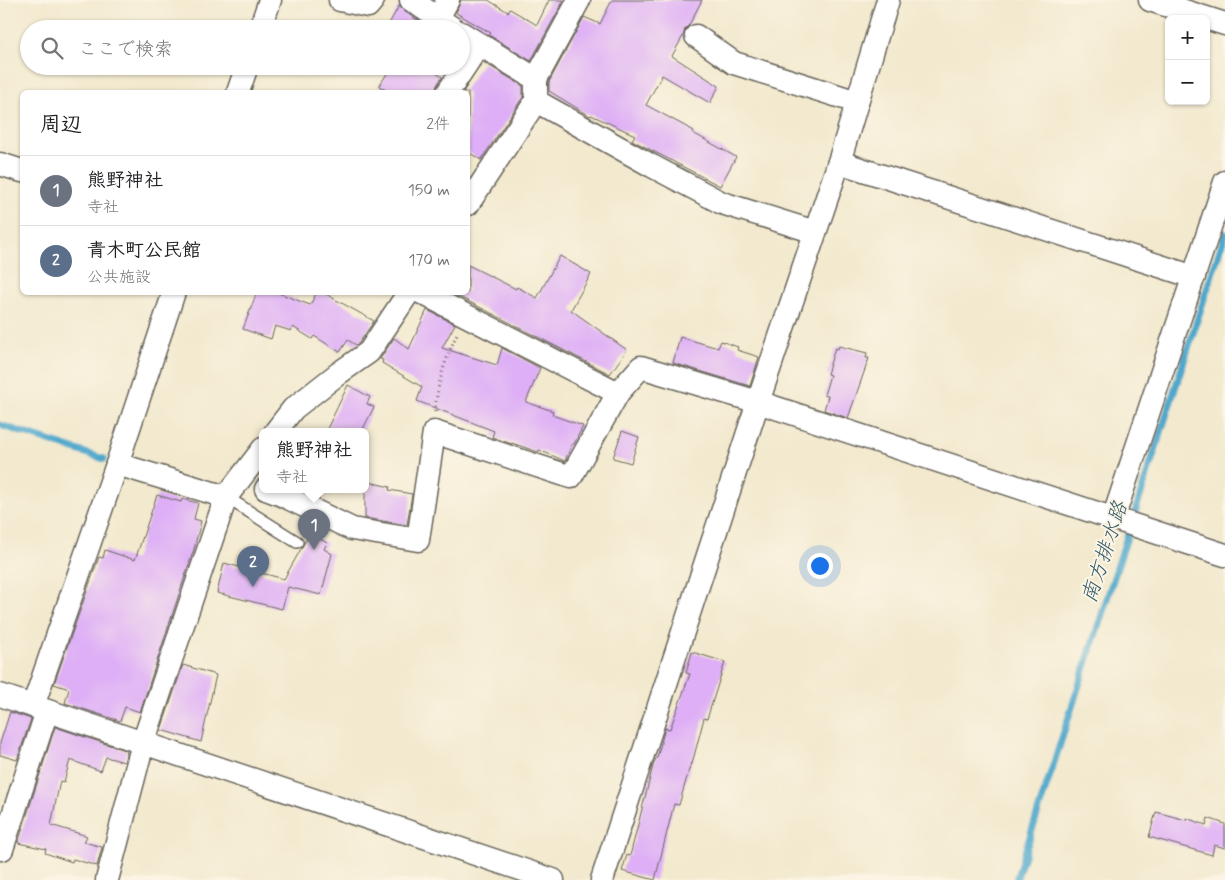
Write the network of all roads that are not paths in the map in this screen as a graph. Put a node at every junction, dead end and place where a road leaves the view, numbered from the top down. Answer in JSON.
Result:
{"nodes":[{"id":1,"x":270,"y":0,"type":"edge"},
{"id":2,"x":340,"y":0,"type":"edge"},
{"id":3,"x":373,"y":0,"type":"edge"},
{"id":4,"x":412,"y":0,"type":"edge"},
{"id":5,"x":579,"y":0,"type":"edge"},
{"id":6,"x":888,"y":0,"type":"edge"},
{"id":7,"x":1150,"y":0,"type":"edge"},
{"id":8,"x":447,"y":16,"type":"edge"},
{"id":9,"x":263,"y":20,"type":"edge"},
{"id":10,"x":1225,"y":24,"type":"edge"},
{"id":11,"x":696,"y":36,"type":"dead end"},
{"id":12,"x":470,"y":39,"type":"edge"},
{"id":13,"x":244,"y":75,"type":"edge"},
{"id":14,"x":455,"y":75,"type":"edge"},
{"id":15,"x":239,"y":90,"type":"edge"},
{"id":16,"x":449,"y":90,"type":"edge"},
{"id":17,"x":536,"y":90,"type":"junction"},
{"id":18,"x":857,"y":102,"type":"junction"},
{"id":19,"x":839,"y":162,"type":"junction"},
{"id":20,"x":0,"y":164,"type":"edge"},
{"id":21,"x":20,"y":170,"type":"edge"},
{"id":22,"x":1225,"y":182,"type":"edge"},
{"id":23,"x":470,"y":201,"type":"edge"},
{"id":24,"x":815,"y":232,"type":"junction"},
{"id":25,"x":1194,"y":277,"type":"junction"},
{"id":26,"x":173,"y":295,"type":"edge"},
{"id":27,"x":407,"y":295,"type":"edge"},
{"id":28,"x":426,"y":295,"type":"edge"},
{"id":29,"x":618,"y":393,"type":"junction"},
{"id":30,"x":758,"y":402,"type":"junction"},
{"id":31,"x":278,"y":428,"type":"edge"},
{"id":32,"x":259,"y":454,"type":"edge"},
{"id":33,"x":118,"y":464,"type":"junction"},
{"id":34,"x":240,"y":479,"type":"junction"},
{"id":35,"x":259,"y":486,"type":"edge"},
{"id":36,"x":277,"y":493,"type":"edge"},
{"id":37,"x":226,"y":497,"type":"junction"},
{"id":38,"x":1115,"y":520,"type":"junction"},
{"id":39,"x":297,"y":542,"type":"dead end"},
{"id":40,"x":1225,"y":555,"type":"edge"},
{"id":41,"x":0,"y":695,"type":"edge"},
{"id":42,"x":40,"y":708,"type":"junction"},
{"id":43,"x":143,"y":742,"type":"junction"},
{"id":44,"x":2,"y":848,"type":"dead end"},
{"id":45,"x":107,"y":880,"type":"edge"},
{"id":46,"x":553,"y":880,"type":"edge"},
{"id":47,"x":602,"y":880,"type":"edge"}],
"edges":[{"from":1,"to":9,"type":"street"},
{"from":2,"to":3,"type":"street"},
{"from":4,"to":8,"type":"street"},
{"from":5,"to":17,"type":"street"},
{"from":6,"to":18,"type":"street"},
{"from":7,"to":10,"type":"street"},
{"from":11,"to":18,"type":"street"},
{"from":12,"to":17,"type":"street"},
{"from":13,"to":15,"type":"street"},
{"from":14,"to":16,"type":"street"},
{"from":17,"to":23,"type":"street"},
{"from":17,"to":24,"type":"street"},
{"from":18,"to":19,"type":"street"},
{"from":19,"to":24,"type":"street"},
{"from":19,"to":25,"type":"street"},
{"from":20,"to":21,"type":"street"},
{"from":22,"to":25,"type":"street"},
{"from":24,"to":30,"type":"street"},
{"from":25,"to":38,"type":"street"},
{"from":26,"to":33,"type":"street"},
{"from":27,"to":31,"type":"street"},
{"from":28,"to":29,"type":"street"},
{"from":29,"to":30,"type":"street"},
{"from":29,"to":36,"type":"street"},
{"from":30,"to":38,"type":"street"},
{"from":30,"to":47,"type":"street"},
{"from":32,"to":34,"type":"street"},
{"from":33,"to":37,"type":"street"},
{"from":33,"to":42,"type":"street"},
{"from":34,"to":35,"type":"street"},
{"from":34,"to":37,"type":"street"},
{"from":37,"to":39,"type":"lane"},
{"from":37,"to":43,"type":"street"},
{"from":38,"to":40,"type":"street"},
{"from":41,"to":42,"type":"street"},
{"from":42,"to":43,"type":"street"},
{"from":42,"to":44,"type":"street"},
{"from":43,"to":45,"type":"street"},
{"from":43,"to":46,"type":"street"}]}
